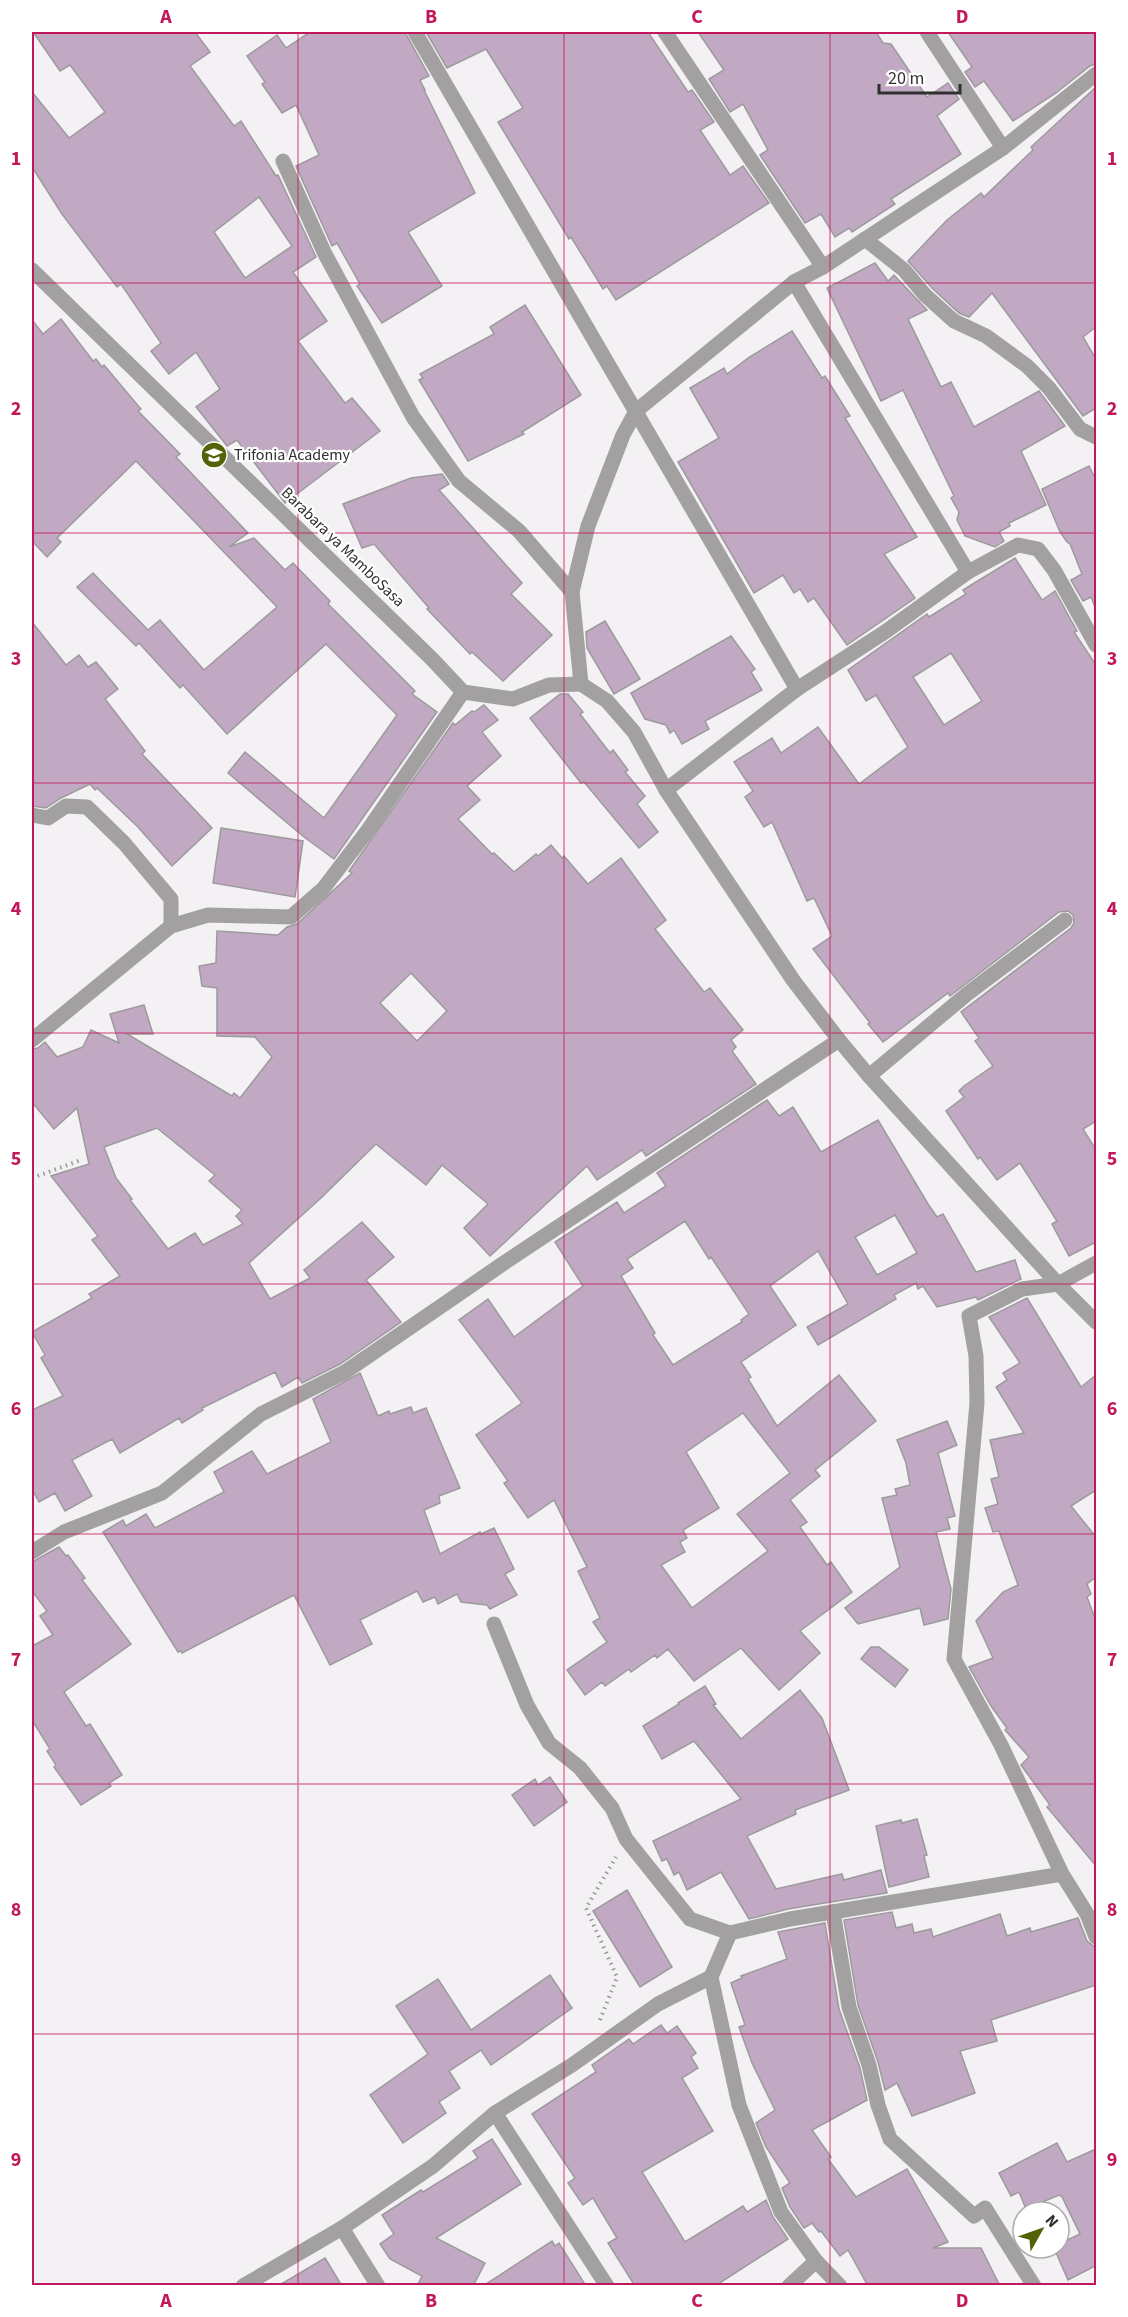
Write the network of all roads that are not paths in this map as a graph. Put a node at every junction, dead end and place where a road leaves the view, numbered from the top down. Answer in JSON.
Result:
{"nodes":[{"id":1,"x":415,"y":32,"type":"edge"},
{"id":2,"x":665,"y":32,"type":"edge"},
{"id":3,"x":927,"y":32,"type":"edge"},
{"id":4,"x":1096,"y":74,"type":"edge"},
{"id":5,"x":1003,"y":148,"type":"junction"},
{"id":6,"x":283,"y":161,"type":"dead end"},
{"id":7,"x":865,"y":239,"type":"junction"},
{"id":8,"x":823,"y":267,"type":"junction"},
{"id":9,"x":32,"y":270,"type":"edge"},
{"id":10,"x":794,"y":282,"type":"junction"},
{"id":11,"x":636,"y":411,"type":"junction"},
{"id":12,"x":1096,"y":437,"type":"edge"},
{"id":13,"x":968,"y":572,"type":"junction"},
{"id":14,"x":572,"y":592,"type":"junction"},
{"id":15,"x":1096,"y":645,"type":"edge"},
{"id":16,"x":581,"y":684,"type":"junction"},
{"id":17,"x":797,"y":689,"type":"junction"},
{"id":18,"x":463,"y":692,"type":"junction"},
{"id":19,"x":666,"y":790,"type":"junction"},
{"id":20,"x":32,"y":815,"type":"edge"},
{"id":21,"x":1065,"y":920,"type":"dead end"},
{"id":22,"x":171,"y":926,"type":"junction"},
{"id":23,"x":32,"y":1040,"type":"edge"},
{"id":24,"x":839,"y":1040,"type":"junction"},
{"id":25,"x":869,"y":1076,"type":"junction"},
{"id":26,"x":1096,"y":1263,"type":"edge"},
{"id":27,"x":1058,"y":1284,"type":"junction"},
{"id":28,"x":1096,"y":1322,"type":"edge"},
{"id":29,"x":32,"y":1552,"type":"edge"},
{"id":30,"x":494,"y":1624,"type":"dead end"},
{"id":31,"x":1062,"y":1874,"type":"junction"},
{"id":32,"x":833,"y":1912,"type":"junction"},
{"id":33,"x":730,"y":1934,"type":"junction"},
{"id":34,"x":1096,"y":1937,"type":"edge"},
{"id":35,"x":711,"y":1977,"type":"junction"},
{"id":36,"x":495,"y":2113,"type":"junction"},
{"id":37,"x":342,"y":2228,"type":"junction"},
{"id":38,"x":816,"y":2261,"type":"junction"},
{"id":39,"x":243,"y":2286,"type":"edge"},
{"id":40,"x":378,"y":2286,"type":"edge"},
{"id":41,"x":607,"y":2286,"type":"edge"},
{"id":42,"x":789,"y":2286,"type":"edge"},
{"id":43,"x":840,"y":2286,"type":"edge"},
{"id":44,"x":1034,"y":2286,"type":"edge"}],
"edges":[{"from":1,"to":11,"type":"street"},
{"from":2,"to":8,"type":"street"},
{"from":3,"to":5,"type":"street"},
{"from":4,"to":5,"type":"street"},
{"from":5,"to":7,"type":"street"},
{"from":6,"to":14,"type":"street"},
{"from":7,"to":8,"type":"street"},
{"from":7,"to":12,"type":"street"},
{"from":8,"to":10,"type":"street"},
{"from":9,"to":18,"type":"street","name":"Barabara ya MamboSasa"},
{"from":10,"to":11,"type":"street"},
{"from":10,"to":13,"type":"street"},
{"from":11,"to":14,"type":"street"},
{"from":11,"to":17,"type":"street"},
{"from":13,"to":15,"type":"street"},
{"from":13,"to":17,"type":"street"},
{"from":14,"to":16,"type":"street"},
{"from":16,"to":18,"type":"street"},
{"from":16,"to":19,"type":"street"},
{"from":17,"to":19,"type":"street"},
{"from":18,"to":22,"type":"street"},
{"from":19,"to":24,"type":"street"},
{"from":20,"to":22,"type":"street"},
{"from":21,"to":25,"type":"street"},
{"from":22,"to":23,"type":"street"},
{"from":24,"to":25,"type":"street"},
{"from":24,"to":29,"type":"street"},
{"from":25,"to":27,"type":"street"},
{"from":26,"to":27,"type":"street"},
{"from":27,"to":28,"type":"street"},
{"from":27,"to":31,"type":"street"},
{"from":30,"to":33,"type":"street"},
{"from":31,"to":32,"type":"street"},
{"from":31,"to":34,"type":"street"},
{"from":32,"to":33,"type":"street"},
{"from":32,"to":44,"type":"street"},
{"from":33,"to":35,"type":"street"},
{"from":35,"to":36,"type":"street"},
{"from":35,"to":38,"type":"street"},
{"from":36,"to":37,"type":"street"},
{"from":36,"to":41,"type":"street"},
{"from":37,"to":39,"type":"street"},
{"from":37,"to":40,"type":"street"},
{"from":38,"to":42,"type":"street"},
{"from":38,"to":43,"type":"street"}]}
